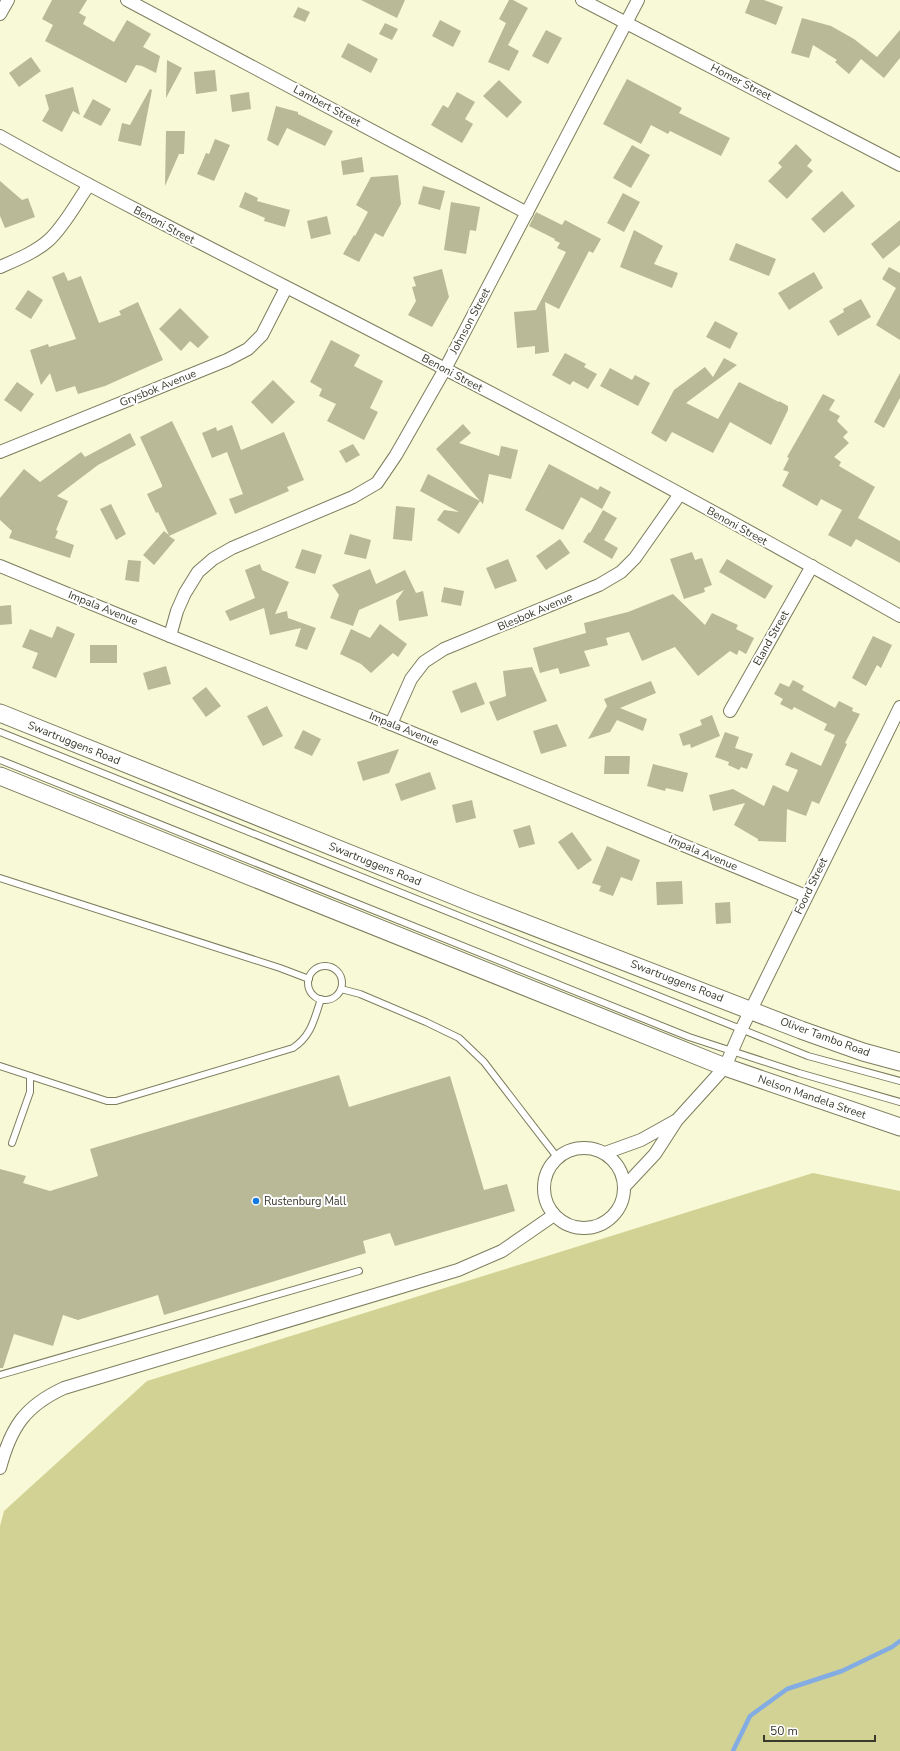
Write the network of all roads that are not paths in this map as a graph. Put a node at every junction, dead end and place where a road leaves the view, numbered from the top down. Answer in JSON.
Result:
{"nodes":[{"id":1,"x":8,"y":0,"type":"edge"},
{"id":2,"x":127,"y":0,"type":"edge"},
{"id":3,"x":582,"y":0,"type":"edge"},
{"id":4,"x":638,"y":0,"type":"edge"},
{"id":5,"x":0,"y":14,"type":"edge"},
{"id":6,"x":626,"y":23,"type":"junction"},
{"id":7,"x":0,"y":136,"type":"edge"},
{"id":8,"x":900,"y":165,"type":"edge"},
{"id":9,"x":89,"y":186,"type":"junction"},
{"id":10,"x":527,"y":213,"type":"junction"},
{"id":11,"x":0,"y":267,"type":"edge"},
{"id":12,"x":286,"y":288,"type":"junction"},
{"id":13,"x":446,"y":369,"type":"junction"},
{"id":14,"x":0,"y":452,"type":"edge"},
{"id":15,"x":680,"y":494,"type":"junction"},
{"id":16,"x":0,"y":566,"type":"edge"},
{"id":17,"x":812,"y":566,"type":"junction"},
{"id":18,"x":900,"y":616,"type":"edge"},
{"id":19,"x":170,"y":636,"type":"junction"},
{"id":20,"x":900,"y":707,"type":"edge"},
{"id":21,"x":730,"y":710,"type":"dead end"},
{"id":22,"x":0,"y":713,"type":"edge"},
{"id":23,"x":392,"y":724,"type":"junction"},
{"id":24,"x":0,"y":732,"type":"edge"},
{"id":25,"x":0,"y":760,"type":"edge"},
{"id":26,"x":0,"y":776,"type":"edge"},
{"id":27,"x":0,"y":878,"type":"edge"},
{"id":28,"x":806,"y":896,"type":"junction"},
{"id":29,"x":309,"y":979,"type":"junction"},
{"id":30,"x":342,"y":988,"type":"junction"},
{"id":31,"x":321,"y":998,"type":"junction"},
{"id":32,"x":752,"y":1010,"type":"junction"},
{"id":33,"x":742,"y":1028,"type":"junction"},
{"id":34,"x":732,"y":1051,"type":"junction"},
{"id":35,"x":900,"y":1062,"type":"edge"},
{"id":36,"x":0,"y":1066,"type":"edge"},
{"id":37,"x":725,"y":1067,"type":"junction"},
{"id":38,"x":30,"y":1076,"type":"junction"},
{"id":39,"x":900,"y":1080,"type":"edge"},
{"id":40,"x":900,"y":1102,"type":"edge"},
{"id":41,"x":677,"y":1120,"type":"junction"},
{"id":42,"x":900,"y":1127,"type":"edge"},
{"id":43,"x":12,"y":1143,"type":"dead end"},
{"id":44,"x":605,"y":1153,"type":"junction"},
{"id":45,"x":557,"y":1157,"type":"junction"},
{"id":46,"x":625,"y":1186,"type":"junction"},
{"id":47,"x":554,"y":1215,"type":"junction"},
{"id":48,"x":359,"y":1271,"type":"dead end"},
{"id":49,"x":0,"y":1375,"type":"edge"},
{"id":50,"x":0,"y":1468,"type":"edge"}],
"edges":[{"from":1,"to":5,"type":"street"},
{"from":2,"to":10,"type":"street","name":"Lambert Street"},
{"from":3,"to":6,"type":"street","name":"Homer Street"},
{"from":4,"to":6,"type":"street","name":"Johnson Street"},
{"from":6,"to":8,"type":"street","name":"Homer Street"},
{"from":6,"to":10,"type":"street","name":"Johnson Street"},
{"from":7,"to":9,"type":"street","name":"Benoni Street"},
{"from":9,"to":11,"type":"street"},
{"from":9,"to":12,"type":"street","name":"Benoni Street"},
{"from":10,"to":13,"type":"street","name":"Johnson Street"},
{"from":12,"to":13,"type":"street","name":"Benoni Street"},
{"from":12,"to":14,"type":"street","name":"Grysbok Avenue"},
{"from":13,"to":15,"type":"street","name":"Benoni Street"},
{"from":13,"to":19,"type":"street","name":"Johnson Street"},
{"from":15,"to":17,"type":"street","name":"Benoni Street"},
{"from":15,"to":23,"type":"street","name":"Blesbok Avenue"},
{"from":16,"to":19,"type":"street","name":"Impala Avenue"},
{"from":17,"to":18,"type":"street","name":"Benoni Street"},
{"from":17,"to":21,"type":"street","name":"Eland Street"},
{"from":19,"to":23,"type":"street","name":"Impala Avenue"},
{"from":20,"to":28,"type":"street","name":"Foord Street"},
{"from":22,"to":32,"type":"main road","name":"Swartruggens Road"},
{"from":23,"to":28,"type":"street","name":"Impala Avenue"},
{"from":24,"to":33,"type":"lane"},
{"from":25,"to":34,"type":"lane"},
{"from":26,"to":37,"type":"main road"},
{"from":27,"to":29,"type":"lane"},
{"from":28,"to":32,"type":"street","name":"Foord Street"},
{"from":29,"to":30,"type":"lane"},
{"from":29,"to":31,"type":"lane"},
{"from":30,"to":31,"type":"lane"},
{"from":30,"to":45,"type":"lane"},
{"from":31,"to":38,"type":"lane"},
{"from":32,"to":33,"type":"street","name":"Foord Street"},
{"from":32,"to":35,"type":"main road","name":"Oliver Tambo Road"},
{"from":33,"to":34,"type":"street","name":"Foord Street"},
{"from":33,"to":39,"type":"lane"},
{"from":34,"to":37,"type":"street","name":"Foord Street"},
{"from":34,"to":40,"type":"lane"},
{"from":36,"to":38,"type":"lane"},
{"from":37,"to":41,"type":"street","name":"Foord Street"},
{"from":37,"to":42,"type":"main road","name":"Nelson Mandela Street"},
{"from":38,"to":43,"type":"lane"},
{"from":41,"to":44,"type":"street"},
{"from":41,"to":46,"type":"street"},
{"from":44,"to":45,"type":"street"},
{"from":44,"to":46,"type":"street"},
{"from":45,"to":47,"type":"street"},
{"from":46,"to":47,"type":"street"},
{"from":47,"to":50,"type":"street"},
{"from":48,"to":49,"type":"lane"}]}
